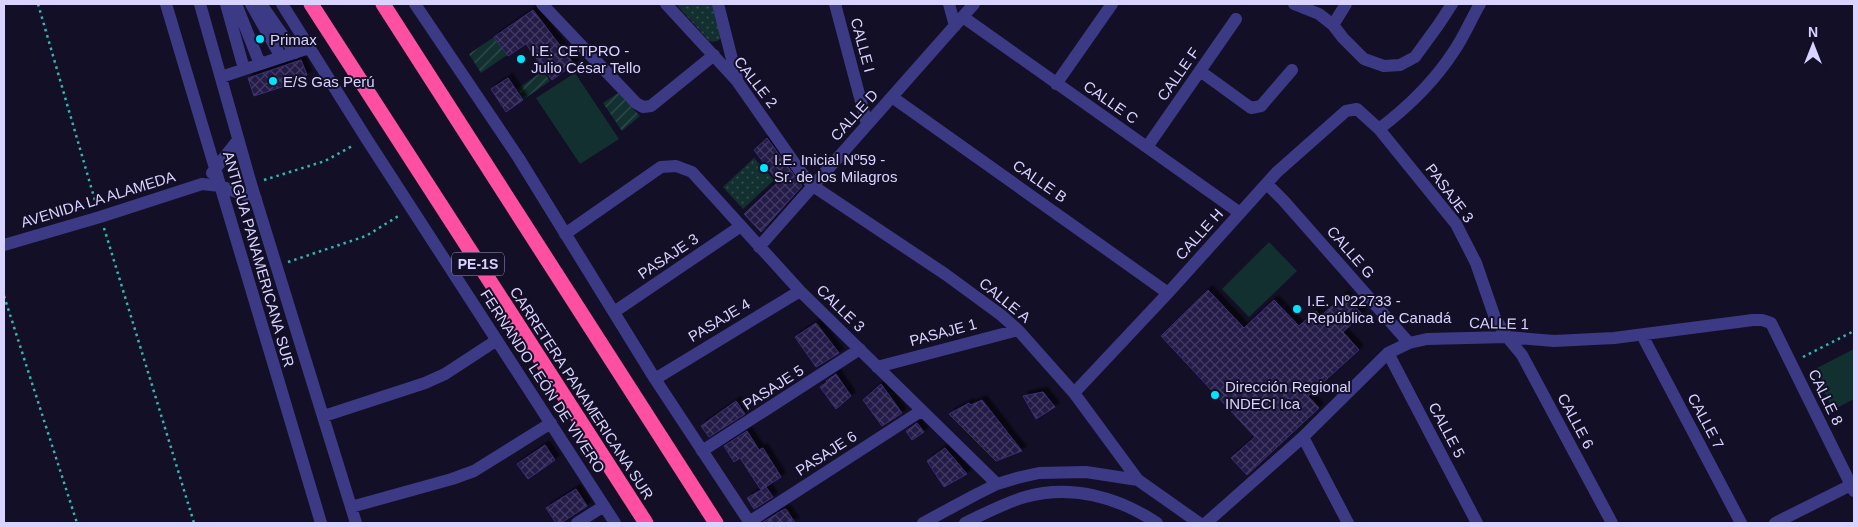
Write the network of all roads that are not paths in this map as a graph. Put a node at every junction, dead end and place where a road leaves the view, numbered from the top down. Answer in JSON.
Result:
{"nodes":[{"id":1,"x":166,"y":4,"type":"edge"},
{"id":2,"x":200,"y":4,"type":"edge"},
{"id":3,"x":254,"y":4,"type":"edge"},
{"id":4,"x":282,"y":4,"type":"edge"},
{"id":5,"x":311,"y":4,"type":"edge"},
{"id":6,"x":383,"y":4,"type":"edge"},
{"id":7,"x":415,"y":4,"type":"edge"},
{"id":8,"x":542,"y":4,"type":"edge"},
{"id":9,"x":666,"y":4,"type":"edge"},
{"id":10,"x":718,"y":4,"type":"edge"},
{"id":11,"x":834,"y":4,"type":"edge"},
{"id":12,"x":950,"y":4,"type":"edge"},
{"id":13,"x":974,"y":4,"type":"edge"},
{"id":14,"x":1112,"y":4,"type":"edge"},
{"id":15,"x":1294,"y":4,"type":"edge"},
{"id":16,"x":1346,"y":4,"type":"edge"},
{"id":17,"x":1452,"y":4,"type":"edge"},
{"id":18,"x":1480,"y":4,"type":"edge"},
{"id":19,"x":229,"y":5,"type":"edge"},
{"id":20,"x":1236,"y":19,"type":"dead end"},
{"id":21,"x":959,"y":21,"type":"junction"},
{"id":22,"x":1333,"y":25,"type":"junction"},
{"id":23,"x":309,"y":48,"type":"junction"},
{"id":24,"x":295,"y":53,"type":"junction"},
{"id":25,"x":714,"y":55,"type":"junction"},
{"id":26,"x":280,"y":57,"type":"junction"},
{"id":27,"x":260,"y":64,"type":"junction"},
{"id":28,"x":244,"y":69,"type":"junction"},
{"id":29,"x":1292,"y":70,"type":"dead end"},
{"id":30,"x":1200,"y":71,"type":"junction"},
{"id":31,"x":221,"y":77,"type":"junction"},
{"id":32,"x":737,"y":82,"type":"junction"},
{"id":33,"x":1056,"y":84,"type":"junction"},
{"id":34,"x":892,"y":97,"type":"junction"},
{"id":35,"x":1357,"y":109,"type":"joint"},
{"id":36,"x":868,"y":124,"type":"junction"},
{"id":37,"x":1379,"y":129,"type":"junction"},
{"id":38,"x":238,"y":140,"type":"junction"},
{"id":39,"x":1147,"y":147,"type":"junction"},
{"id":40,"x":216,"y":169,"type":"junction"},
{"id":41,"x":202,"y":184,"type":"junction"},
{"id":42,"x":1266,"y":184,"type":"junction"},
{"id":43,"x":220,"y":186,"type":"junction"},
{"id":44,"x":813,"y":186,"type":"junction"},
{"id":45,"x":256,"y":200,"type":"junction"},
{"id":46,"x":1240,"y":213,"type":"junction"},
{"id":47,"x":741,"y":226,"type":"junction"},
{"id":48,"x":565,"y":234,"type":"junction"},
{"id":49,"x":4,"y":245,"type":"edge"},
{"id":50,"x":759,"y":247,"type":"junction"},
{"id":51,"x":800,"y":291,"type":"junction"},
{"id":52,"x":1168,"y":293,"type":"junction"},
{"id":53,"x":614,"y":312,"type":"junction"},
{"id":54,"x":1771,"y":323,"type":"joint"},
{"id":55,"x":1018,"y":330,"type":"junction"},
{"id":56,"x":1642,"y":335,"type":"junction"},
{"id":57,"x":1507,"y":338,"type":"junction"},
{"id":58,"x":497,"y":340,"type":"junction"},
{"id":59,"x":1409,"y":343,"type":"junction"},
{"id":60,"x":860,"y":349,"type":"junction"},
{"id":61,"x":1388,"y":353,"type":"junction"},
{"id":62,"x":877,"y":366,"type":"junction"},
{"id":63,"x":655,"y":379,"type":"junction"},
{"id":64,"x":1074,"y":393,"type":"junction"},
{"id":65,"x":921,"y":411,"type":"junction"},
{"id":66,"x":324,"y":416,"type":"junction"},
{"id":67,"x":551,"y":424,"type":"junction"},
{"id":68,"x":1303,"y":436,"type":"junction"},
{"id":69,"x":702,"y":451,"type":"junction"},
{"id":70,"x":1138,"y":480,"type":"junction"},
{"id":71,"x":997,"y":484,"type":"junction"},
{"id":72,"x":1853,"y":488,"type":"edge"},
{"id":73,"x":604,"y":506,"type":"junction"},
{"id":74,"x":351,"y":507,"type":"junction"},
{"id":75,"x":321,"y":523,"type":"edge"},
{"id":76,"x":356,"y":523,"type":"edge"},
{"id":77,"x":576,"y":523,"type":"edge"},
{"id":78,"x":615,"y":523,"type":"edge"},
{"id":79,"x":646,"y":523,"type":"edge"},
{"id":80,"x":716,"y":523,"type":"edge"},
{"id":81,"x":749,"y":523,"type":"edge"},
{"id":82,"x":923,"y":523,"type":"edge"},
{"id":83,"x":965,"y":523,"type":"edge"},
{"id":84,"x":1156,"y":523,"type":"edge"},
{"id":85,"x":1200,"y":523,"type":"edge"},
{"id":86,"x":1206,"y":523,"type":"edge"},
{"id":87,"x":1348,"y":523,"type":"edge"},
{"id":88,"x":1477,"y":523,"type":"edge"},
{"id":89,"x":1612,"y":523,"type":"edge"},
{"id":90,"x":1741,"y":523,"type":"edge"},
{"id":91,"x":1775,"y":523,"type":"edge"}],
"edges":[{"from":1,"to":40,"type":"street","name":"ANTIGUA PANAMERICANA SUR"},
{"from":2,"to":31,"type":"street"},
{"from":3,"to":24,"type":"street"},
{"from":3,"to":26,"type":"street"},
{"from":4,"to":23,"type":"street","name":"FERNANDO LEÓN DE VIVERO"},
{"from":5,"to":79,"type":"highway","name":"CARRETERA PANAMERICANA SUR","number":"PE-1S"},
{"from":6,"to":80,"type":"highway"},
{"from":7,"to":48,"type":"street"},
{"from":8,"to":25,"type":"street"},
{"from":9,"to":25,"type":"street","name":"CALLE 2"},
{"from":10,"to":32,"type":"street"},
{"from":11,"to":36,"type":"street","name":"CALLE I"},
{"from":12,"to":21,"type":"street"},
{"from":13,"to":21,"type":"street","name":"CALLE D"},
{"from":14,"to":33,"type":"street"},
{"from":15,"to":22,"type":"street"},
{"from":16,"to":22,"type":"street"},
{"from":17,"to":22,"type":"street"},
{"from":18,"to":37,"type":"street"},
{"from":19,"to":27,"type":"street"},
{"from":19,"to":28,"type":"street"},
{"from":20,"to":30,"type":"street","name":"CALLE F"},
{"from":21,"to":33,"type":"street","name":"CALLE C"},
{"from":21,"to":34,"type":"street","name":"CALLE D"},
{"from":23,"to":24,"type":"street"},
{"from":23,"to":58,"type":"street","name":"FERNANDO LEÓN DE VIVERO"},
{"from":24,"to":26,"type":"street"},
{"from":25,"to":32,"type":"street","name":"CALLE 2"},
{"from":26,"to":27,"type":"street"},
{"from":27,"to":28,"type":"street"},
{"from":28,"to":31,"type":"street"},
{"from":29,"to":30,"type":"street"},
{"from":30,"to":39,"type":"street","name":"CALLE F"},
{"from":31,"to":38,"type":"street"},
{"from":32,"to":44,"type":"street","name":"CALLE 2"},
{"from":33,"to":39,"type":"street","name":"CALLE C"},
{"from":34,"to":36,"type":"street","name":"CALLE D"},
{"from":34,"to":52,"type":"street","name":"CALLE B"},
{"from":35,"to":37,"type":"street","name":"PASAJE 3"},
{"from":35,"to":42,"type":"street","name":"CALLE H"},
{"from":36,"to":44,"type":"street","name":"CALLE D"},
{"from":37,"to":57,"type":"street","name":"PASAJE 3"},
{"from":38,"to":40,"type":"street","name":"AVENIDA LA ALAMEDA"},
{"from":38,"to":45,"type":"street"},
{"from":39,"to":46,"type":"street","name":"CALLE C"},
{"from":40,"to":41,"type":"street","name":"AVENIDA LA ALAMEDA"},
{"from":40,"to":43,"type":"street","name":"ANTIGUA PANAMERICANA SUR"},
{"from":41,"to":43,"type":"street","name":"AVENIDA LA ALAMEDA"},
{"from":41,"to":49,"type":"street","name":"AVENIDA LA ALAMEDA"},
{"from":42,"to":46,"type":"street","name":"CALLE H"},
{"from":42,"to":59,"type":"street","name":"CALLE G"},
{"from":43,"to":45,"type":"street","name":"AVENIDA LA ALAMEDA"},
{"from":43,"to":75,"type":"street","name":"ANTIGUA PANAMERICANA SUR"},
{"from":44,"to":50,"type":"street","name":"CALLE D"},
{"from":44,"to":55,"type":"street","name":"CALLE A"},
{"from":45,"to":66,"type":"street"},
{"from":46,"to":52,"type":"street","name":"CALLE H"},
{"from":47,"to":48,"type":"street","name":"CALLE 3"},
{"from":47,"to":50,"type":"street","name":"CALLE 3"},
{"from":47,"to":53,"type":"street","name":"PASAJE 3"},
{"from":48,"to":53,"type":"street"},
{"from":50,"to":51,"type":"street","name":"CALLE 3"},
{"from":51,"to":60,"type":"street","name":"CALLE 3"},
{"from":51,"to":63,"type":"street","name":"PASAJE 4"},
{"from":52,"to":64,"type":"street","name":"CALLE H"},
{"from":53,"to":63,"type":"street"},
{"from":54,"to":56,"type":"street","name":"CALLE 1"},
{"from":54,"to":72,"type":"street","name":"CALLE 8"},
{"from":55,"to":62,"type":"street","name":"PASAJE 1"},
{"from":55,"to":64,"type":"street","name":"CALLE A"},
{"from":56,"to":57,"type":"street","name":"CALLE 1"},
{"from":56,"to":90,"type":"street","name":"CALLE 7"},
{"from":57,"to":59,"type":"street","name":"CALLE 1"},
{"from":57,"to":89,"type":"street","name":"CALLE 6"},
{"from":58,"to":66,"type":"street"},
{"from":58,"to":67,"type":"street","name":"FERNANDO LEÓN DE VIVERO"},
{"from":59,"to":61,"type":"street","name":"CALLE 1"},
{"from":60,"to":62,"type":"street","name":"CALLE 3"},
{"from":60,"to":69,"type":"street","name":"PASAJE 5"},
{"from":61,"to":68,"type":"street","name":"CALLE 1"},
{"from":61,"to":88,"type":"street","name":"CALLE 5"},
{"from":62,"to":65,"type":"street","name":"CALLE 3"},
{"from":63,"to":69,"type":"street"},
{"from":64,"to":70,"type":"street","name":"CALLE A"},
{"from":65,"to":71,"type":"street","name":"CALLE 3"},
{"from":65,"to":81,"type":"street","name":"PASAJE 6"},
{"from":66,"to":74,"type":"street"},
{"from":67,"to":73,"type":"street","name":"FERNANDO LEÓN DE VIVERO"},
{"from":67,"to":74,"type":"street"},
{"from":68,"to":86,"type":"street","name":"CALLE 1"},
{"from":68,"to":87,"type":"street"},
{"from":69,"to":81,"type":"street"},
{"from":70,"to":71,"type":"street"},
{"from":70,"to":85,"type":"street"},
{"from":71,"to":82,"type":"street"},
{"from":72,"to":91,"type":"street"},
{"from":73,"to":77,"type":"street"},
{"from":73,"to":78,"type":"street","name":"FERNANDO LEÓN DE VIVERO"},
{"from":74,"to":76,"type":"street"},
{"from":83,"to":84,"type":"street"}]}
